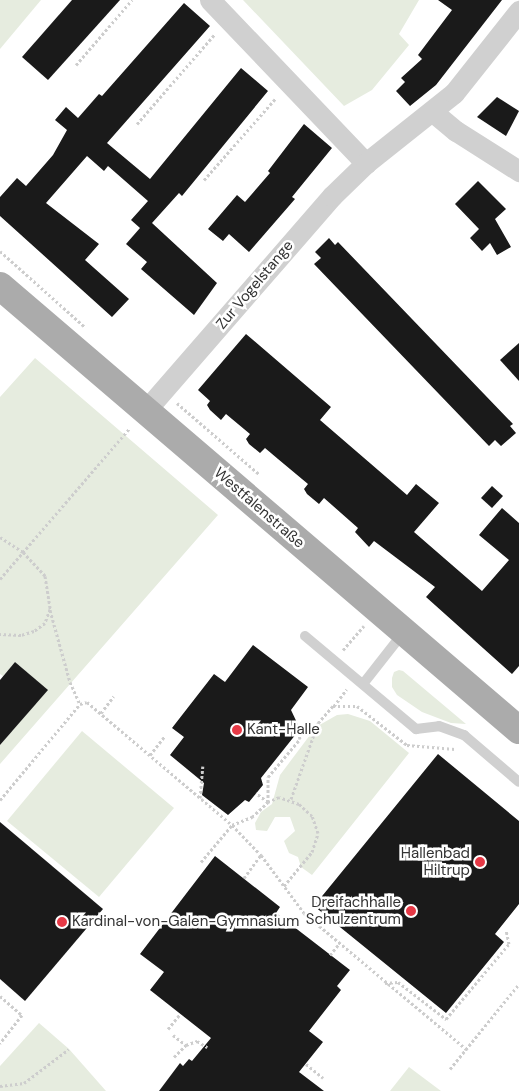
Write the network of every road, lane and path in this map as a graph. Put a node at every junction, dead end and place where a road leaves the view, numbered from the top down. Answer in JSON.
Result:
{"nodes":[{"id":1,"x":132,"y":0,"type":"edge"},
{"id":2,"x":210,"y":0,"type":"edge"},
{"id":3,"x":519,"y":11,"type":"edge"},
{"id":4,"x":228,"y":19,"type":"junction"},
{"id":5,"x":76,"y":65,"type":"dead end"},
{"id":6,"x":289,"y":83,"type":"junction"},
{"id":7,"x":433,"y":112,"type":"junction"},
{"id":8,"x":137,"y":124,"type":"dead end"},
{"id":9,"x":366,"y":163,"type":"junction"},
{"id":10,"x":519,"y":171,"type":"edge"},
{"id":11,"x":204,"y":180,"type":"dead end"},
{"id":12,"x":0,"y":286,"type":"edge"},
{"id":13,"x":146,"y":410,"type":"junction"},
{"id":14,"x":0,"y":537,"type":"edge"},
{"id":15,"x":23,"y":552,"type":"junction"},
{"id":16,"x":0,"y":579,"type":"edge"},
{"id":17,"x":50,"y":609,"type":"junction"},
{"id":18,"x":364,"y":626,"type":"dead end"},
{"id":19,"x":404,"y":632,"type":"junction"},
{"id":20,"x":0,"y":634,"type":"edge"},
{"id":21,"x":304,"y":636,"type":"dead end"},
{"id":22,"x":335,"y":660,"type":"junction"},
{"id":23,"x":359,"y":681,"type":"junction"},
{"id":24,"x":114,"y":696,"type":"dead end"},
{"id":25,"x":80,"y":704,"type":"junction"},
{"id":26,"x":333,"y":706,"type":"dead end"},
{"id":27,"x":101,"y":713,"type":"junction"},
{"id":28,"x":318,"y":723,"type":"dead end"},
{"id":29,"x":519,"y":730,"type":"edge"},
{"id":30,"x":298,"y":731,"type":"dead end"},
{"id":31,"x":165,"y":736,"type":"dead end"},
{"id":32,"x":150,"y":755,"type":"junction"},
{"id":33,"x":203,"y":766,"type":"dead end"},
{"id":34,"x":519,"y":782,"type":"edge"},
{"id":35,"x":256,"y":793,"type":"dead end"},
{"id":36,"x":200,"y":799,"type":"junction"},
{"id":37,"x":291,"y":799,"type":"junction"},
{"id":38,"x":0,"y":800,"type":"edge"},
{"id":39,"x":268,"y":802,"type":"junction"},
{"id":40,"x":232,"y":825,"type":"junction"},
{"id":41,"x":261,"y":855,"type":"junction"},
{"id":42,"x":202,"y":862,"type":"dead end"},
{"id":43,"x":244,"y":878,"type":"dead end"},
{"id":44,"x":284,"y":886,"type":"junction"},
{"id":45,"x":506,"y":930,"type":"dead end"},
{"id":46,"x":339,"y":944,"type":"junction"},
{"id":47,"x":330,"y":955,"type":"dead end"},
{"id":48,"x":385,"y":983,"type":"junction"},
{"id":49,"x":519,"y":984,"type":"edge"},
{"id":50,"x":0,"y":996,"type":"edge"},
{"id":51,"x":180,"y":1014,"type":"dead end"},
{"id":52,"x":168,"y":1029,"type":"dead end"},
{"id":53,"x":173,"y":1035,"type":"dead end"},
{"id":54,"x":0,"y":1043,"type":"edge"},
{"id":55,"x":186,"y":1044,"type":"junction"},
{"id":56,"x":207,"y":1047,"type":"dead end"},
{"id":57,"x":69,"y":1049,"type":"dead end"},
{"id":58,"x":466,"y":1049,"type":"junction"},
{"id":59,"x":174,"y":1057,"type":"dead end"},
{"id":60,"x":306,"y":1064,"type":"dead end"},
{"id":61,"x":450,"y":1069,"type":"dead end"},
{"id":62,"x":324,"y":1078,"type":"dead end"},
{"id":63,"x":0,"y":1086,"type":"edge"}],
"edges":[{"from":1,"to":5,"type":"path"},
{"from":2,"to":4,"type":"street"},
{"from":3,"to":7,"type":"street","name":"Zur Vogelstange"},
{"from":4,"to":6,"type":"street"},
{"from":4,"to":8,"type":"path"},
{"from":6,"to":9,"type":"street"},
{"from":6,"to":11,"type":"path"},
{"from":7,"to":9,"type":"street","name":"Zur Vogelstange"},
{"from":7,"to":10,"type":"street"},
{"from":9,"to":13,"type":"street","name":"Zur Vogelstange"},
{"from":12,"to":13,"type":"main road","name":"Westfalenstraße"},
{"from":13,"to":15,"type":"path"},
{"from":13,"to":19,"type":"main road","name":"Westfalenstraße"},
{"from":14,"to":15,"type":"path"},
{"from":15,"to":16,"type":"path"},
{"from":15,"to":17,"type":"path"},
{"from":17,"to":20,"type":"path"},
{"from":17,"to":25,"type":"path"},
{"from":18,"to":22,"type":"path"},
{"from":19,"to":23,"type":"lane"},
{"from":19,"to":29,"type":"main road","name":"Westfalenstraße"},
{"from":21,"to":22,"type":"lane"},
{"from":22,"to":23,"type":"lane"},
{"from":23,"to":26,"type":"path"},
{"from":23,"to":34,"type":"lane"},
{"from":24,"to":27,"type":"path"},
{"from":25,"to":27,"type":"path"},
{"from":25,"to":38,"type":"path"},
{"from":27,"to":32,"type":"path"},
{"from":28,"to":37,"type":"path"},
{"from":30,"to":39,"type":"path"},
{"from":31,"to":32,"type":"path"},
{"from":32,"to":36,"type":"path"},
{"from":33,"to":36,"type":"path"},
{"from":35,"to":39,"type":"path"},
{"from":36,"to":40,"type":"path"},
{"from":37,"to":39,"type":"path"},
{"from":37,"to":44,"type":"path"},
{"from":39,"to":40,"type":"path"},
{"from":40,"to":41,"type":"path"},
{"from":40,"to":42,"type":"path"},
{"from":41,"to":43,"type":"path"},
{"from":41,"to":44,"type":"path"},
{"from":44,"to":46,"type":"path"},
{"from":45,"to":48,"type":"path"},
{"from":46,"to":47,"type":"path"},
{"from":46,"to":48,"type":"path"},
{"from":48,"to":58,"type":"path"},
{"from":49,"to":58,"type":"path"},
{"from":50,"to":54,"type":"path"},
{"from":51,"to":52,"type":"path"},
{"from":53,"to":55,"type":"path"},
{"from":55,"to":56,"type":"path"},
{"from":55,"to":59,"type":"path"},
{"from":57,"to":63,"type":"path"},
{"from":58,"to":61,"type":"path"},
{"from":60,"to":62,"type":"path"}]}
